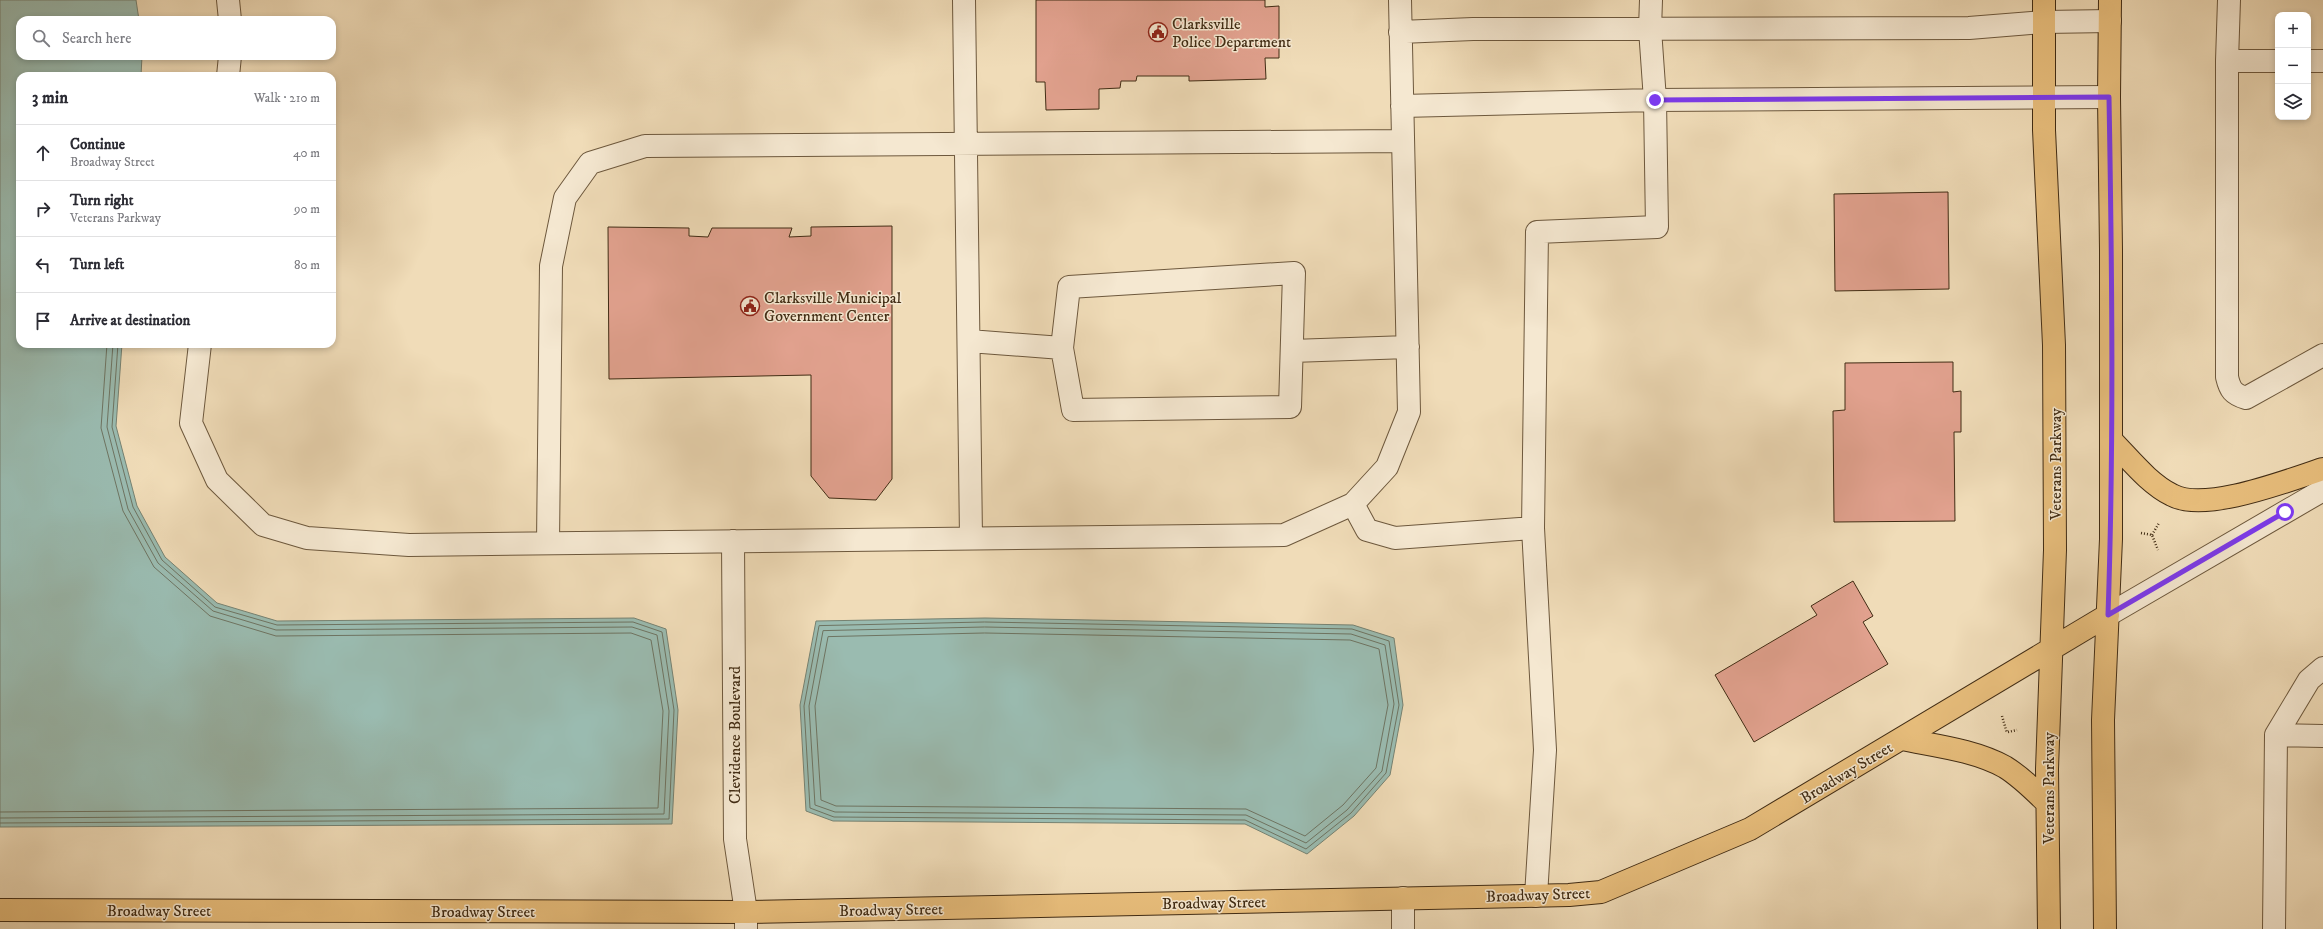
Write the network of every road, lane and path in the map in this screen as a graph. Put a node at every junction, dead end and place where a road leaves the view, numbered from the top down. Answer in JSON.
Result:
{"nodes":[{"id":1,"x":228,"y":0,"type":"edge"},
{"id":2,"x":964,"y":0,"type":"edge"},
{"id":3,"x":1400,"y":0,"type":"edge"},
{"id":4,"x":1651,"y":0,"type":"edge"},
{"id":5,"x":2044,"y":0,"type":"edge"},
{"id":6,"x":2229,"y":0,"type":"edge"},
{"id":7,"x":2110,"y":11,"type":"edge"},
{"id":8,"x":230,"y":16,"type":"edge"},
{"id":9,"x":2044,"y":22,"type":"junction"},
{"id":10,"x":1650,"y":29,"type":"junction"},
{"id":11,"x":1400,"y":32,"type":"junction"},
{"id":12,"x":230,"y":60,"type":"edge"},
{"id":13,"x":2227,"y":61,"type":"junction"},
{"id":14,"x":2275,"y":61,"type":"edge"},
{"id":15,"x":2311,"y":61,"type":"edge"},
{"id":16,"x":2323,"y":61,"type":"edge"},
{"id":17,"x":228,"y":72,"type":"edge"},
{"id":18,"x":2044,"y":97,"type":"junction"},
{"id":19,"x":2109,"y":97,"type":"junction"},
{"id":20,"x":1655,"y":100,"type":"junction"},
{"id":21,"x":1402,"y":106,"type":"junction"},
{"id":22,"x":1403,"y":141,"type":"junction"},
{"id":23,"x":966,"y":144,"type":"junction"},
{"id":24,"x":969,"y":341,"type":"junction"},
{"id":25,"x":1408,"y":347,"type":"junction"},
{"id":26,"x":200,"y":348,"type":"edge"},
{"id":27,"x":1062,"y":348,"type":"junction"},
{"id":28,"x":1292,"y":350,"type":"junction"},
{"id":29,"x":2323,"y":355,"type":"edge"},
{"id":30,"x":2111,"y":440,"type":"junction"},
{"id":31,"x":2323,"y":469,"type":"edge"},
{"id":32,"x":2323,"y":490,"type":"edge"},
{"id":33,"x":1353,"y":504,"type":"junction"},
{"id":34,"x":2162,"y":518,"type":"dead end"},
{"id":35,"x":1533,"y":528,"type":"junction"},
{"id":36,"x":2138,"y":532,"type":"dead end"},
{"id":37,"x":2152,"y":535,"type":"junction"},
{"id":38,"x":971,"y":538,"type":"junction"},
{"id":39,"x":734,"y":541,"type":"junction"},
{"id":40,"x":548,"y":543,"type":"junction"},
{"id":41,"x":2159,"y":552,"type":"dead end"},
{"id":42,"x":2108,"y":615,"type":"junction"},
{"id":43,"x":2051,"y":650,"type":"junction"},
{"id":44,"x":2323,"y":668,"type":"edge"},
{"id":45,"x":2276,"y":735,"type":"junction"},
{"id":46,"x":2323,"y":736,"type":"edge"},
{"id":47,"x":1902,"y":739,"type":"junction"},
{"id":48,"x":2047,"y":803,"type":"junction"},
{"id":49,"x":1536,"y":896,"type":"junction"},
{"id":50,"x":1403,"y":898,"type":"junction"},
{"id":51,"x":0,"y":910,"type":"edge"},
{"id":52,"x":746,"y":920,"type":"edge"},
{"id":53,"x":1403,"y":929,"type":"edge"},
{"id":54,"x":2049,"y":929,"type":"edge"},
{"id":55,"x":2104,"y":929,"type":"edge"},
{"id":56,"x":2274,"y":929,"type":"edge"}],
"edges":[{"from":1,"to":8,"type":"street"},
{"from":2,"to":23,"type":"street"},
{"from":3,"to":11,"type":"street"},
{"from":4,"to":10,"type":"street"},
{"from":5,"to":9,"type":"main road","name":"Veterans Parkway"},
{"from":6,"to":13,"type":"street"},
{"from":7,"to":9,"type":"street"},
{"from":7,"to":19,"type":"main road"},
{"from":9,"to":10,"type":"street"},
{"from":9,"to":18,"type":"main road","name":"Veterans Parkway"},
{"from":10,"to":11,"type":"street"},
{"from":10,"to":20,"type":"street"},
{"from":11,"to":21,"type":"street"},
{"from":12,"to":17,"type":"street"},
{"from":13,"to":14,"type":"street"},
{"from":13,"to":29,"type":"street"},
{"from":15,"to":16,"type":"street"},
{"from":18,"to":19,"type":"street"},
{"from":18,"to":20,"type":"street"},
{"from":18,"to":43,"type":"main road","name":"Veterans Parkway"},
{"from":19,"to":30,"type":"main road"},
{"from":20,"to":21,"type":"street"},
{"from":20,"to":35,"type":"street"},
{"from":21,"to":22,"type":"street"},
{"from":22,"to":23,"type":"street"},
{"from":22,"to":25,"type":"street"},
{"from":23,"to":24,"type":"street"},
{"from":23,"to":40,"type":"street"},
{"from":24,"to":27,"type":"street"},
{"from":24,"to":38,"type":"street"},
{"from":25,"to":28,"type":"street"},
{"from":25,"to":33,"type":"street"},
{"from":26,"to":40,"type":"street"},
{"from":27,"to":28,"type":"street"},
{"from":27,"to":28,"type":"street"},
{"from":30,"to":31,"type":"main road"},
{"from":30,"to":42,"type":"main road"},
{"from":32,"to":42,"type":"street","name":"Broadway Street"},
{"from":33,"to":35,"type":"street"},
{"from":33,"to":38,"type":"street"},
{"from":34,"to":37,"type":"path"},
{"from":35,"to":49,"type":"street"},
{"from":36,"to":37,"type":"path"},
{"from":37,"to":41,"type":"path"},
{"from":38,"to":39,"type":"street"},
{"from":39,"to":40,"type":"street"},
{"from":39,"to":52,"type":"street","name":"Clevidence Boulevard"},
{"from":42,"to":43,"type":"main road","name":"Broadway Street"},
{"from":42,"to":55,"type":"main road"},
{"from":43,"to":47,"type":"main road","name":"Broadway Street"},
{"from":43,"to":48,"type":"main road","name":"Veterans Parkway"},
{"from":44,"to":45,"type":"street"},
{"from":45,"to":46,"type":"street"},
{"from":45,"to":56,"type":"street"},
{"from":47,"to":48,"type":"main road"},
{"from":47,"to":49,"type":"main road","name":"Broadway Street"},
{"from":48,"to":54,"type":"main road","name":"Veterans Parkway"},
{"from":49,"to":50,"type":"main road","name":"Broadway Street"},
{"from":50,"to":52,"type":"main road","name":"Broadway Street"},
{"from":50,"to":53,"type":"street"},
{"from":51,"to":52,"type":"main road","name":"Broadway Street"}]}
